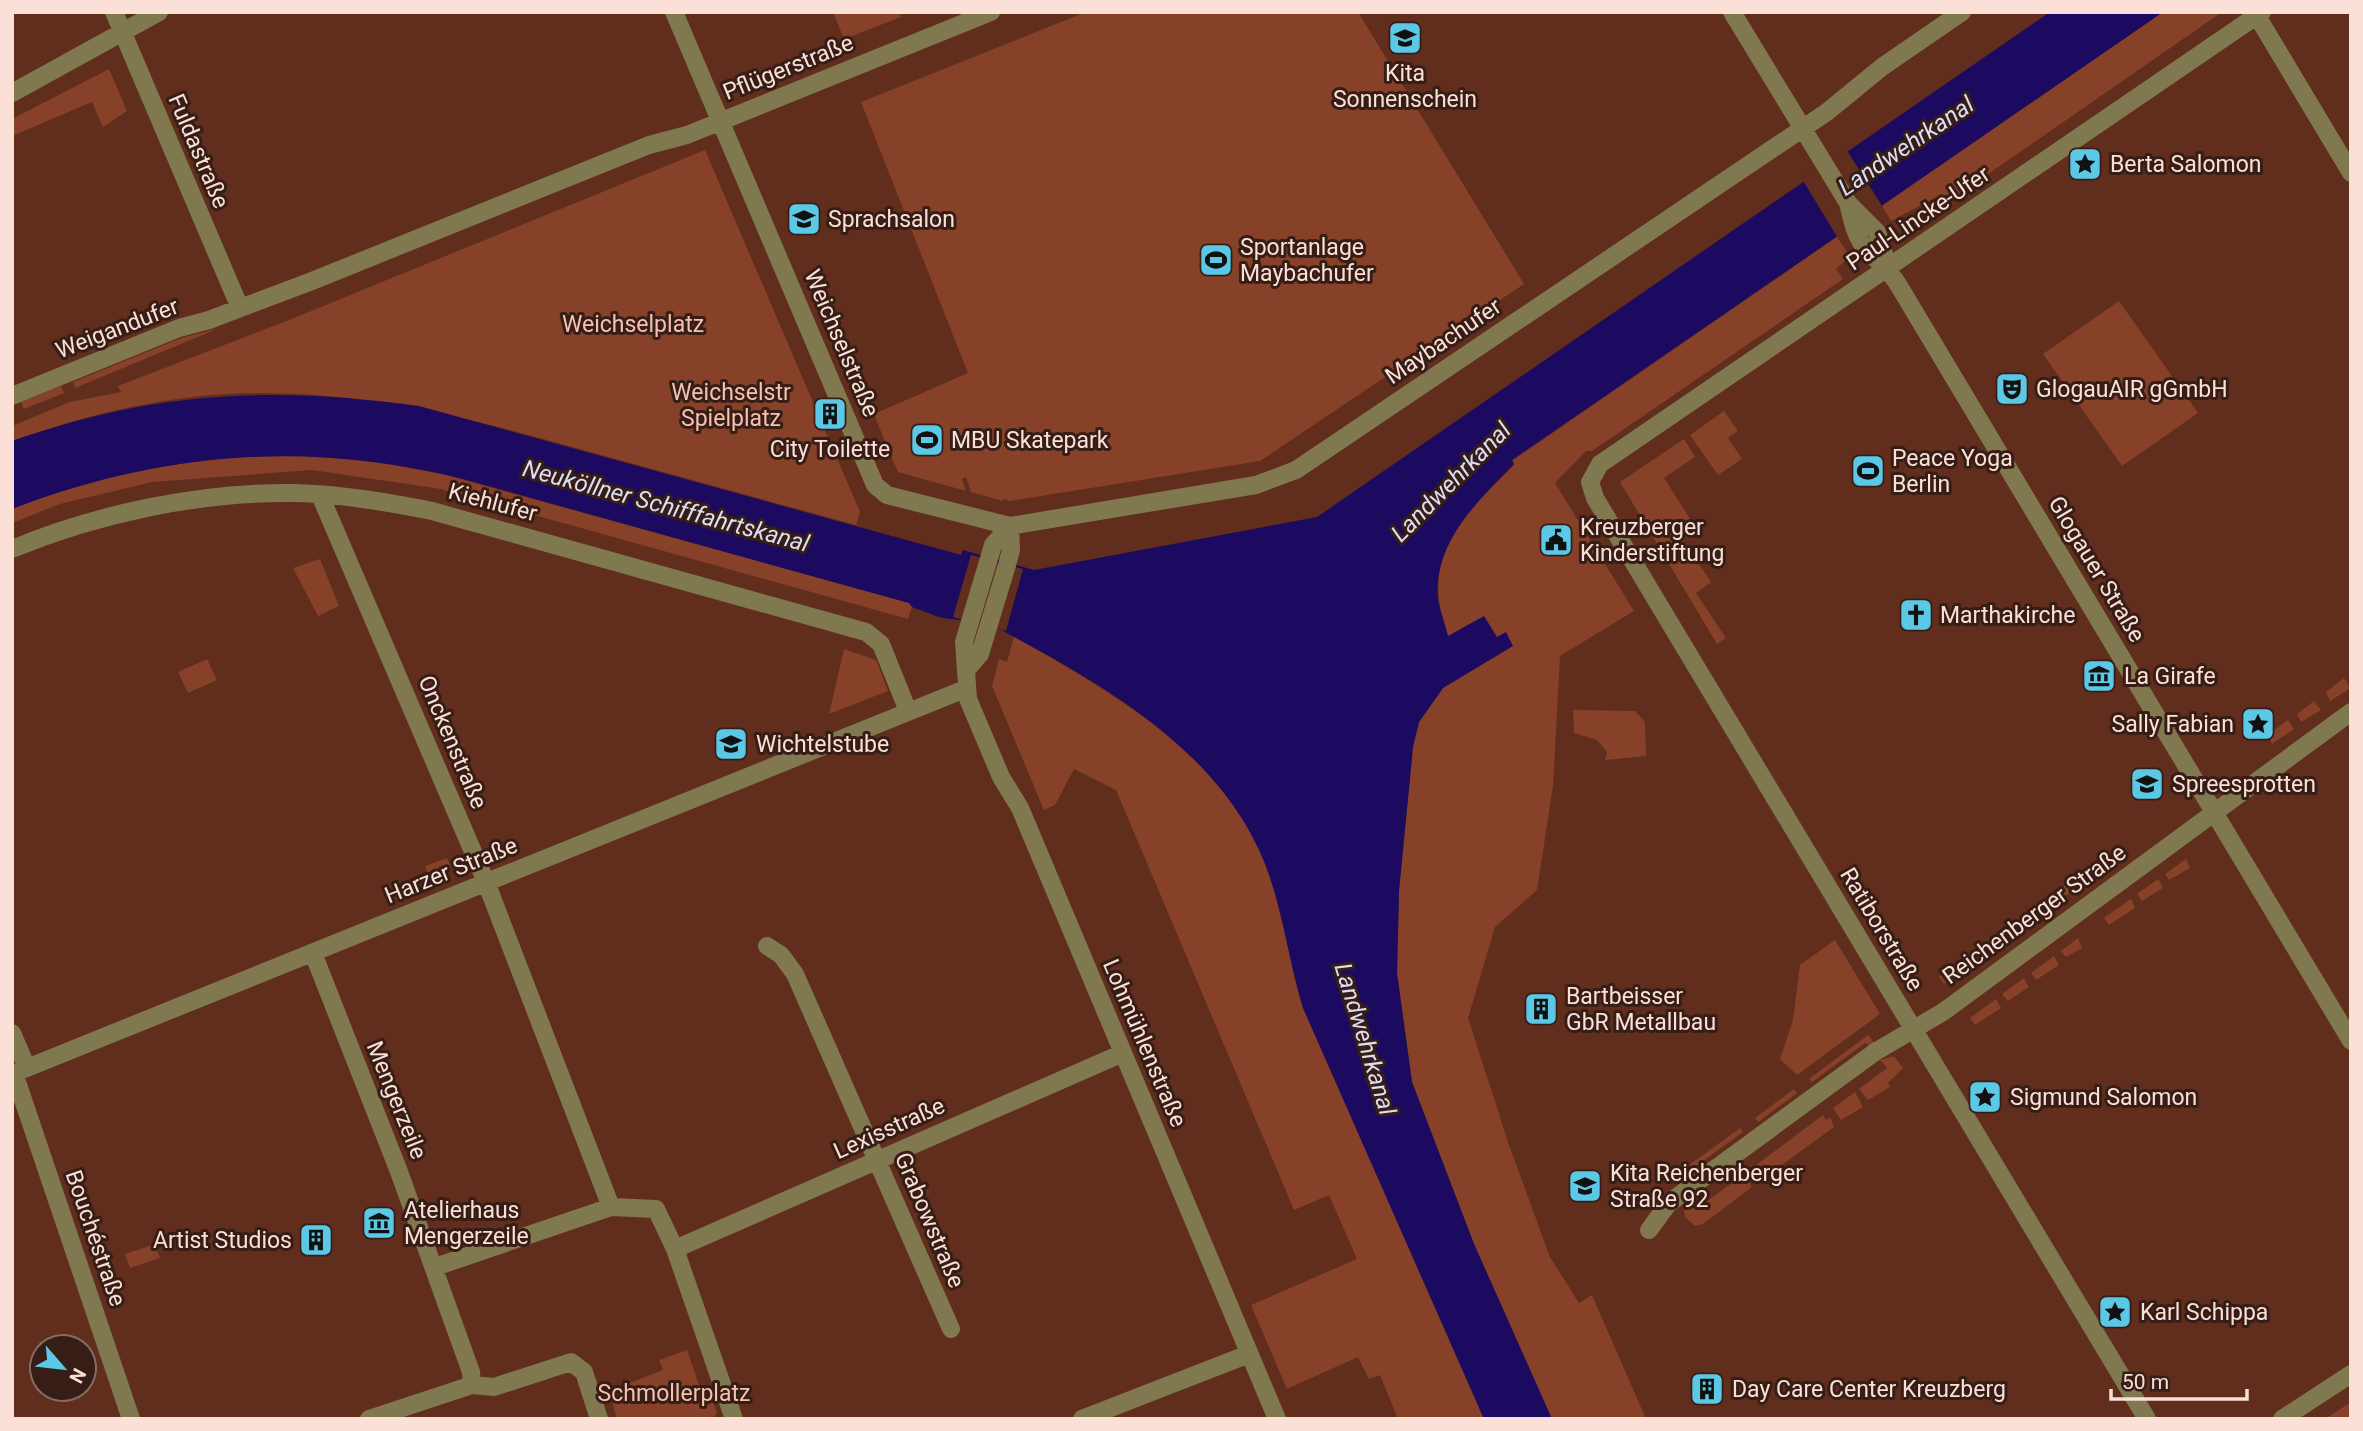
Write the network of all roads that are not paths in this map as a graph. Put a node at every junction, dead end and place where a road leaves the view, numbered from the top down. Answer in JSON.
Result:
{"nodes":[{"id":1,"x":114,"y":12,"type":"edge"},
{"id":2,"x":159,"y":12,"type":"edge"},
{"id":3,"x":674,"y":12,"type":"edge"},
{"id":4,"x":991,"y":12,"type":"edge"},
{"id":5,"x":1732,"y":12,"type":"edge"},
{"id":6,"x":1962,"y":12,"type":"edge"},
{"id":7,"x":2259,"y":14,"type":"edge"},
{"id":8,"x":123,"y":33,"type":"junction"},
{"id":9,"x":12,"y":93,"type":"edge"},
{"id":10,"x":721,"y":121,"type":"junction"},
{"id":11,"x":1803,"y":128,"type":"junction"},
{"id":12,"x":2351,"y":173,"type":"edge"},
{"id":13,"x":1888,"y":267,"type":"junction"},
{"id":14,"x":240,"y":308,"type":"junction"},
{"id":15,"x":12,"y":396,"type":"edge"},
{"id":16,"x":1600,"y":464,"type":"joint"},
{"id":17,"x":320,"y":495,"type":"junction"},
{"id":18,"x":887,"y":495,"type":"joint"},
{"id":19,"x":1010,"y":526,"type":"junction"},
{"id":20,"x":12,"y":549,"type":"edge"},
{"id":21,"x":965,"y":689,"type":"junction"},
{"id":22,"x":908,"y":711,"type":"junction"},
{"id":23,"x":2351,"y":712,"type":"edge"},
{"id":24,"x":2214,"y":812,"type":"junction"},
{"id":25,"x":486,"y":882,"type":"junction"},
{"id":26,"x":768,"y":946,"type":"dead end"},
{"id":27,"x":313,"y":953,"type":"junction"},
{"id":28,"x":1913,"y":1029,"type":"junction"},
{"id":29,"x":12,"y":1033,"type":"edge"},
{"id":30,"x":2351,"y":1041,"type":"edge"},
{"id":31,"x":1123,"y":1053,"type":"junction"},
{"id":32,"x":18,"y":1072,"type":"edge"},
{"id":33,"x":877,"y":1159,"type":"junction"},
{"id":34,"x":611,"y":1207,"type":"junction"},
{"id":35,"x":1649,"y":1230,"type":"dead end"},
{"id":36,"x":676,"y":1249,"type":"junction"},
{"id":37,"x":435,"y":1267,"type":"junction"},
{"id":38,"x":951,"y":1329,"type":"dead end"},
{"id":39,"x":1249,"y":1354,"type":"junction"},
{"id":40,"x":2351,"y":1374,"type":"edge"},
{"id":41,"x":471,"y":1385,"type":"junction"},
{"id":42,"x":131,"y":1419,"type":"edge"},
{"id":43,"x":369,"y":1419,"type":"edge"},
{"id":44,"x":599,"y":1419,"type":"edge"},
{"id":45,"x":734,"y":1419,"type":"edge"},
{"id":46,"x":1082,"y":1419,"type":"edge"},
{"id":47,"x":1277,"y":1419,"type":"edge"},
{"id":48,"x":2147,"y":1419,"type":"edge"},
{"id":49,"x":2282,"y":1419,"type":"edge"}],
"edges":[{"from":1,"to":8,"type":"street","name":"Fuldastraße"},
{"from":2,"to":8,"type":"street"},
{"from":3,"to":10,"type":"street","name":"Weichselstraße"},
{"from":4,"to":10,"type":"street","name":"Pflügerstraße"},
{"from":5,"to":11,"type":"street","name":"Glogauer Straße"},
{"from":6,"to":11,"type":"street","name":"Maybachufer"},
{"from":7,"to":12,"type":"street"},
{"from":7,"to":13,"type":"street","name":"Paul-Lincke-Ufer"},
{"from":8,"to":9,"type":"street"},
{"from":8,"to":14,"type":"street","name":"Fuldastraße"},
{"from":10,"to":14,"type":"street"},
{"from":10,"to":18,"type":"street","name":"Weichselstraße"},
{"from":11,"to":13,"type":"street","name":"Glogauer Straße"},
{"from":11,"to":19,"type":"street","name":"Maybachufer"},
{"from":13,"to":16,"type":"street","name":"Paul-Lincke-Ufer"},
{"from":13,"to":24,"type":"street","name":"Glogauer Straße"},
{"from":14,"to":15,"type":"street","name":"Weigandufer"},
{"from":16,"to":28,"type":"street","name":"Ratiborstraße"},
{"from":17,"to":20,"type":"street","name":"Kiehlufer"},
{"from":17,"to":22,"type":"street","name":"Kiehlufer"},
{"from":17,"to":25,"type":"street","name":"Onckenstraße"},
{"from":18,"to":19,"type":"street","name":"Maybachufer"},
{"from":19,"to":21,"type":"street"},
{"from":21,"to":22,"type":"street","name":"Harzer Straße"},
{"from":21,"to":31,"type":"street","name":"Lohmühlenstraße"},
{"from":22,"to":25,"type":"street","name":"Harzer Straße"},
{"from":23,"to":24,"type":"street","name":"Reichenberger Straße"},
{"from":24,"to":28,"type":"street","name":"Reichenberger Straße"},
{"from":24,"to":30,"type":"street","name":"Glogauer Straße"},
{"from":25,"to":27,"type":"street","name":"Harzer Straße"},
{"from":25,"to":34,"type":"street","name":"Onckenstraße"},
{"from":26,"to":33,"type":"street","name":"Grabowstraße"},
{"from":27,"to":32,"type":"street","name":"Harzer Straße"},
{"from":27,"to":37,"type":"street","name":"Mengerzeile"},
{"from":28,"to":35,"type":"street","name":"Reichenberger Straße"},
{"from":28,"to":48,"type":"street","name":"Ratiborstraße"},
{"from":29,"to":32,"type":"street","name":"Bouchéstraße"},
{"from":31,"to":33,"type":"street","name":"Lexisstraße"},
{"from":31,"to":39,"type":"street","name":"Lohmühlenstraße"},
{"from":32,"to":42,"type":"street","name":"Bouchéstraße"},
{"from":33,"to":36,"type":"street","name":"Lexisstraße"},
{"from":33,"to":38,"type":"street","name":"Grabowstraße"},
{"from":34,"to":36,"type":"street"},
{"from":34,"to":37,"type":"street"},
{"from":36,"to":45,"type":"street"},
{"from":37,"to":41,"type":"street"},
{"from":39,"to":46,"type":"street"},
{"from":39,"to":47,"type":"street","name":"Lohmühlenstraße"},
{"from":40,"to":49,"type":"street"},
{"from":41,"to":43,"type":"street"},
{"from":41,"to":44,"type":"street"}]}
